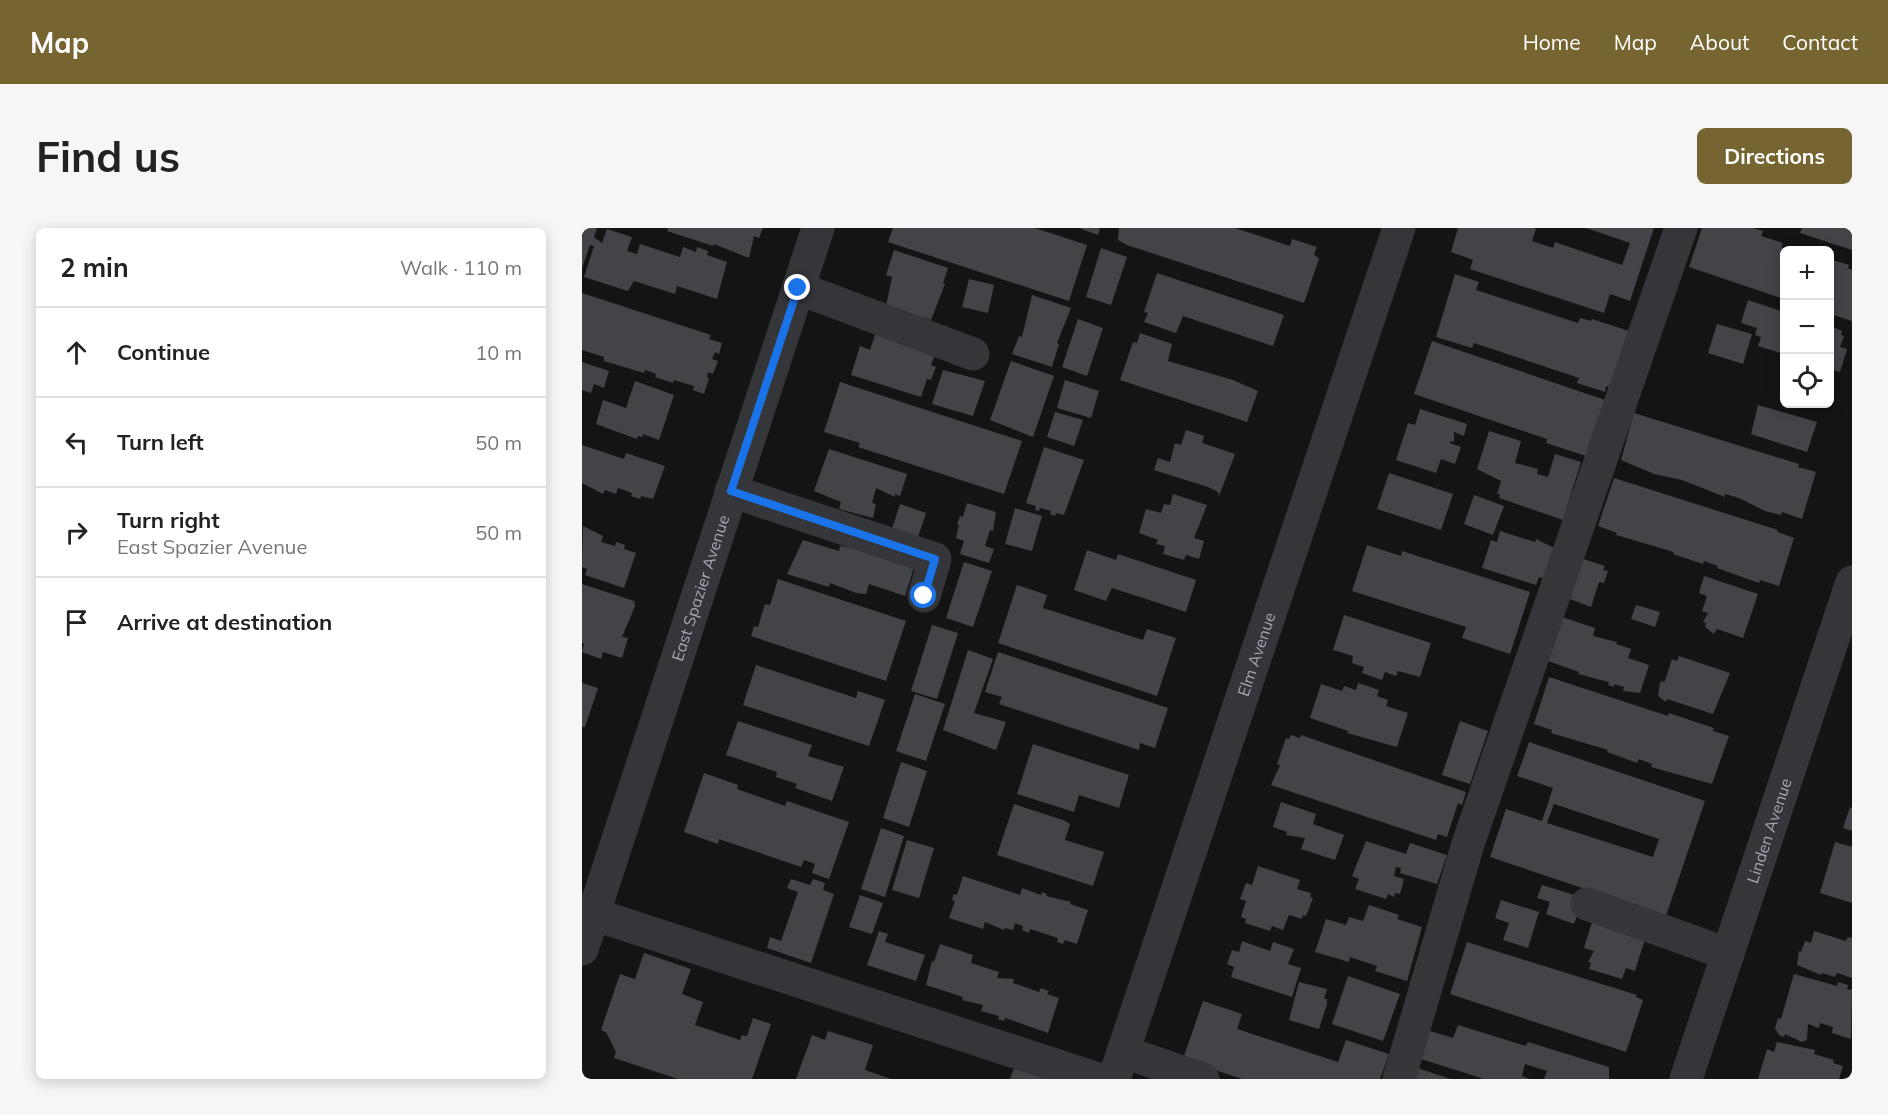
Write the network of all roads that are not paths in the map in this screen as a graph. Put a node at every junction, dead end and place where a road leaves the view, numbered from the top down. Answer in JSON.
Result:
{"nodes":[{"id":1,"x":818,"y":228,"type":"edge"},
{"id":2,"x":1399,"y":228,"type":"edge"},
{"id":3,"x":1681,"y":228,"type":"edge"},
{"id":4,"x":798,"y":288,"type":"junction"},
{"id":5,"x":973,"y":354,"type":"dead end"},
{"id":6,"x":731,"y":491,"type":"junction"},
{"id":7,"x":1852,"y":582,"type":"edge"},
{"id":8,"x":924,"y":596,"type":"dead end"},
{"id":9,"x":1587,"y":904,"type":"dead end"},
{"id":10,"x":593,"y":914,"type":"junction"},
{"id":11,"x":582,"y":949,"type":"edge"},
{"id":12,"x":1728,"y":954,"type":"junction"},
{"id":13,"x":1119,"y":1065,"type":"edge"},
{"id":14,"x":1098,"y":1079,"type":"edge"},
{"id":15,"x":1203,"y":1079,"type":"edge"},
{"id":16,"x":1399,"y":1079,"type":"edge"},
{"id":17,"x":1686,"y":1079,"type":"edge"}],
"edges":[{"from":1,"to":4,"type":"street","name":"East Spazier Avenue"},
{"from":2,"to":13,"type":"street","name":"Elm Avenue"},
{"from":3,"to":16,"type":"street"},
{"from":4,"to":5,"type":"street"},
{"from":4,"to":6,"type":"street","name":"East Spazier Avenue"},
{"from":6,"to":8,"type":"street"},
{"from":6,"to":10,"type":"street","name":"East Spazier Avenue"},
{"from":7,"to":12,"type":"street","name":"Linden Avenue"},
{"from":9,"to":12,"type":"street"},
{"from":10,"to":11,"type":"street","name":"East Spazier Avenue"},
{"from":10,"to":14,"type":"street"},
{"from":12,"to":17,"type":"street","name":"Linden Avenue"},
{"from":13,"to":15,"type":"street"}]}
